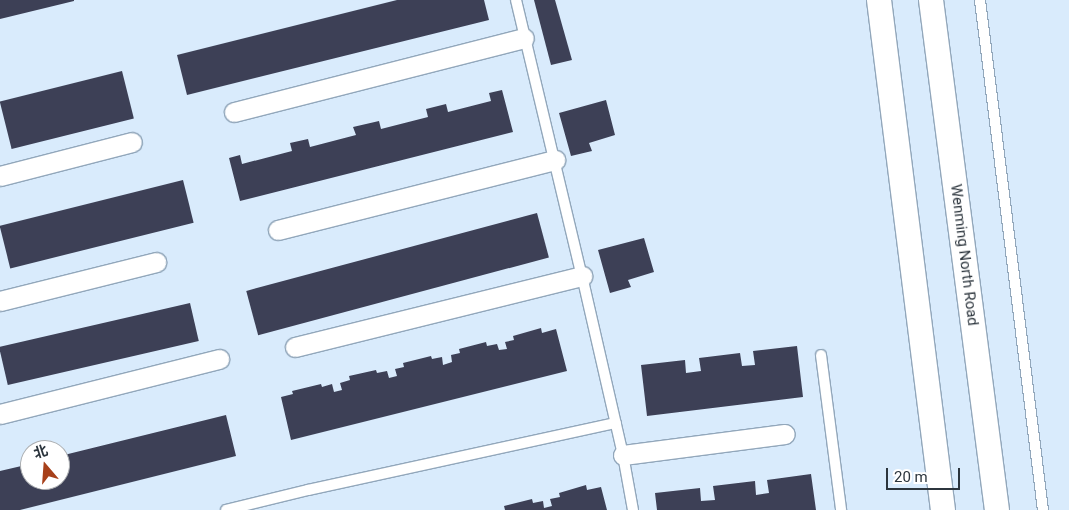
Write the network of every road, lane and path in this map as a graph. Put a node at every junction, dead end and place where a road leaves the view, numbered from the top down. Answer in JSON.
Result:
{"nodes":[{"id":1,"x":516,"y":0,"type":"edge"},
{"id":2,"x":879,"y":0,"type":"edge"},
{"id":3,"x":931,"y":0,"type":"edge"},
{"id":4,"x":980,"y":0,"type":"edge"},
{"id":5,"x":524,"y":38,"type":"junction"},
{"id":6,"x":234,"y":112,"type":"dead end"},
{"id":7,"x":132,"y":142,"type":"dead end"},
{"id":8,"x":555,"y":160,"type":"junction"},
{"id":9,"x":0,"y":176,"type":"edge"},
{"id":10,"x":278,"y":230,"type":"dead end"},
{"id":11,"x":156,"y":262,"type":"dead end"},
{"id":12,"x":582,"y":276,"type":"junction"},
{"id":13,"x":0,"y":301,"type":"edge"},
{"id":14,"x":295,"y":347,"type":"dead end"},
{"id":15,"x":821,"y":355,"type":"dead end"},
{"id":16,"x":219,"y":359,"type":"dead end"},
{"id":17,"x":0,"y":414,"type":"edge"},
{"id":18,"x":616,"y":423,"type":"junction"},
{"id":19,"x":785,"y":434,"type":"dead end"},
{"id":20,"x":623,"y":455,"type":"junction"},
{"id":21,"x":226,"y":510,"type":"edge"},
{"id":22,"x":633,"y":510,"type":"edge"},
{"id":23,"x":841,"y":510,"type":"edge"},
{"id":24,"x":943,"y":510,"type":"edge"},
{"id":25,"x":997,"y":510,"type":"edge"},
{"id":26,"x":1042,"y":510,"type":"edge"}],
"edges":[{"from":1,"to":5,"type":"lane"},
{"from":2,"to":24,"type":"street"},
{"from":3,"to":25,"type":"street","name":"Wenming North Road"},
{"from":4,"to":26,"type":"lane"},
{"from":5,"to":6,"type":"street"},
{"from":5,"to":8,"type":"lane"},
{"from":7,"to":9,"type":"street"},
{"from":8,"to":10,"type":"street"},
{"from":8,"to":12,"type":"lane"},
{"from":11,"to":13,"type":"street"},
{"from":12,"to":14,"type":"street"},
{"from":12,"to":18,"type":"lane"},
{"from":15,"to":23,"type":"lane"},
{"from":16,"to":17,"type":"street"},
{"from":18,"to":20,"type":"lane"},
{"from":18,"to":21,"type":"lane"},
{"from":19,"to":20,"type":"street"},
{"from":20,"to":22,"type":"lane"}]}
